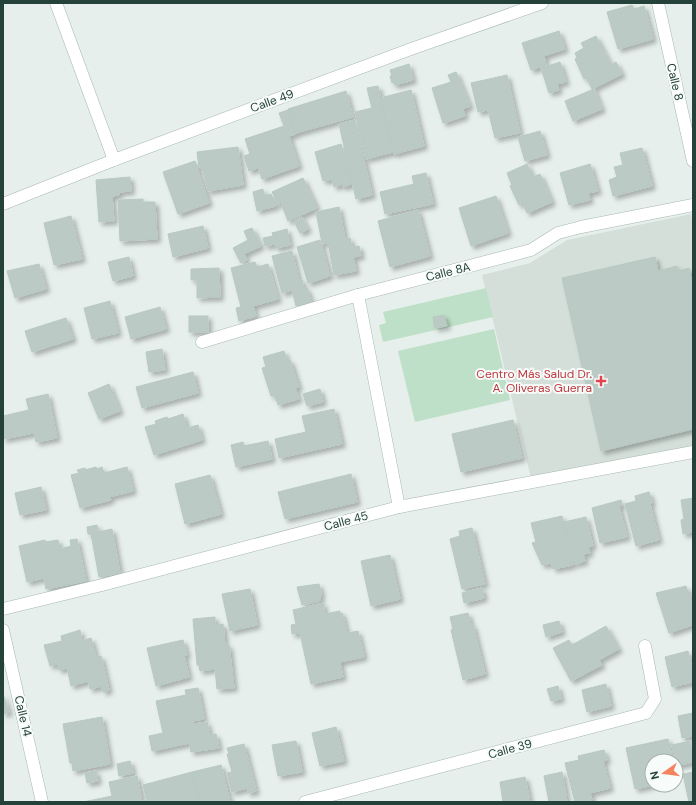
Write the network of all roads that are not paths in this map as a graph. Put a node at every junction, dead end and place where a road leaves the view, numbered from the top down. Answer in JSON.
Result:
{"nodes":[{"id":1,"x":56,"y":3,"type":"edge"},
{"id":2,"x":542,"y":3,"type":"edge"},
{"id":3,"x":658,"y":3,"type":"edge"},
{"id":4,"x":114,"y":160,"type":"junction"},
{"id":5,"x":693,"y":161,"type":"edge"},
{"id":6,"x":3,"y":204,"type":"edge"},
{"id":7,"x":693,"y":205,"type":"edge"},
{"id":8,"x":358,"y":295,"type":"junction"},
{"id":9,"x":202,"y":342,"type":"dead end"},
{"id":10,"x":693,"y":452,"type":"edge"},
{"id":11,"x":399,"y":507,"type":"junction"},
{"id":12,"x":3,"y":609,"type":"edge"},
{"id":13,"x":3,"y":630,"type":"edge"},
{"id":14,"x":645,"y":646,"type":"dead end"},
{"id":15,"x":42,"y":802,"type":"edge"},
{"id":16,"x":305,"y":802,"type":"edge"}],
"edges":[{"from":1,"to":4,"type":"street"},
{"from":2,"to":4,"type":"street","name":"Calle 49"},
{"from":3,"to":5,"type":"street","name":"Calle 8"},
{"from":4,"to":6,"type":"street","name":"Calle 49"},
{"from":7,"to":8,"type":"street","name":"Calle 8A"},
{"from":8,"to":9,"type":"street","name":"Calle 8A"},
{"from":8,"to":11,"type":"street"},
{"from":10,"to":11,"type":"street","name":"Calle 45"},
{"from":11,"to":12,"type":"street","name":"Calle 45"},
{"from":13,"to":15,"type":"street","name":"Calle 14"},
{"from":14,"to":16,"type":"street","name":"Calle 39"}]}
